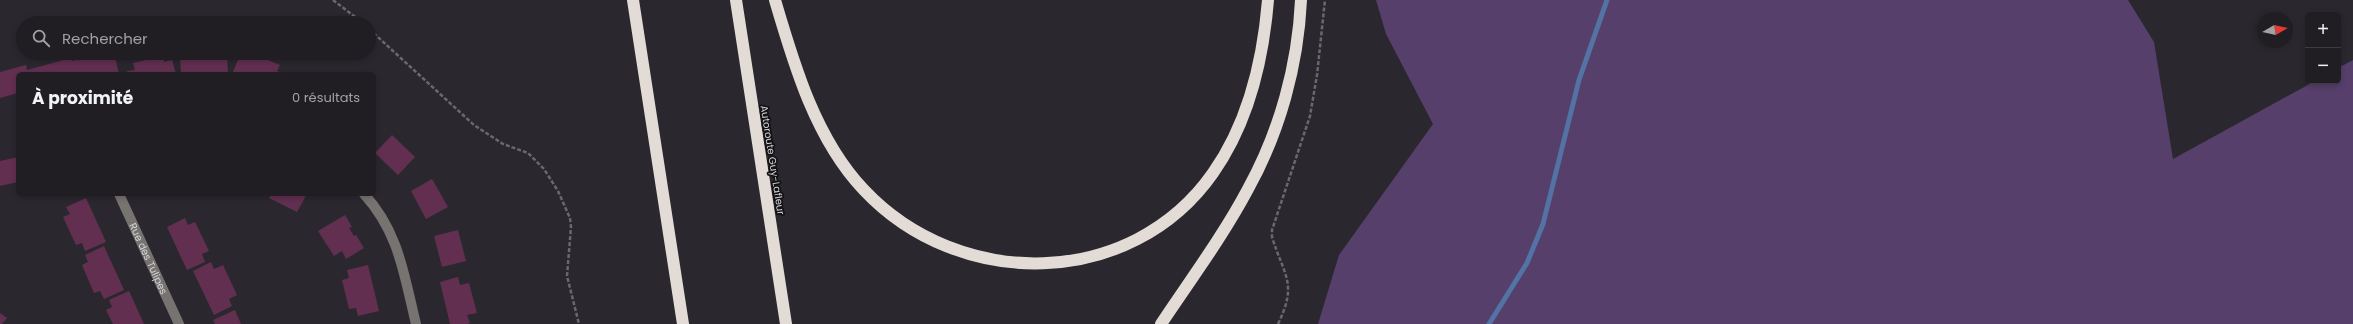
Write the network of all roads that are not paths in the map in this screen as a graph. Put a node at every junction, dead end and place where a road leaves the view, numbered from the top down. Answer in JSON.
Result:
{"nodes":[{"id":1,"x":633,"y":0,"type":"edge"},
{"id":2,"x":736,"y":0,"type":"edge"},
{"id":3,"x":775,"y":0,"type":"edge"},
{"id":4,"x":1268,"y":0,"type":"edge"},
{"id":5,"x":1301,"y":0,"type":"edge"},
{"id":6,"x":120,"y":196,"type":"edge"},
{"id":7,"x":366,"y":196,"type":"edge"},
{"id":8,"x":179,"y":324,"type":"edge"},
{"id":9,"x":416,"y":324,"type":"edge"},
{"id":10,"x":683,"y":324,"type":"edge"},
{"id":11,"x":786,"y":324,"type":"edge"},
{"id":12,"x":1161,"y":324,"type":"edge"}],
"edges":[{"from":1,"to":10,"type":"highway"},
{"from":2,"to":11,"type":"highway","name":"Autoroute Guy-Lafleur"},
{"from":3,"to":4,"type":"highway"},
{"from":5,"to":12,"type":"highway"},
{"from":6,"to":8,"type":"street","name":"Rue des Tulipes"},
{"from":7,"to":9,"type":"street"}]}
